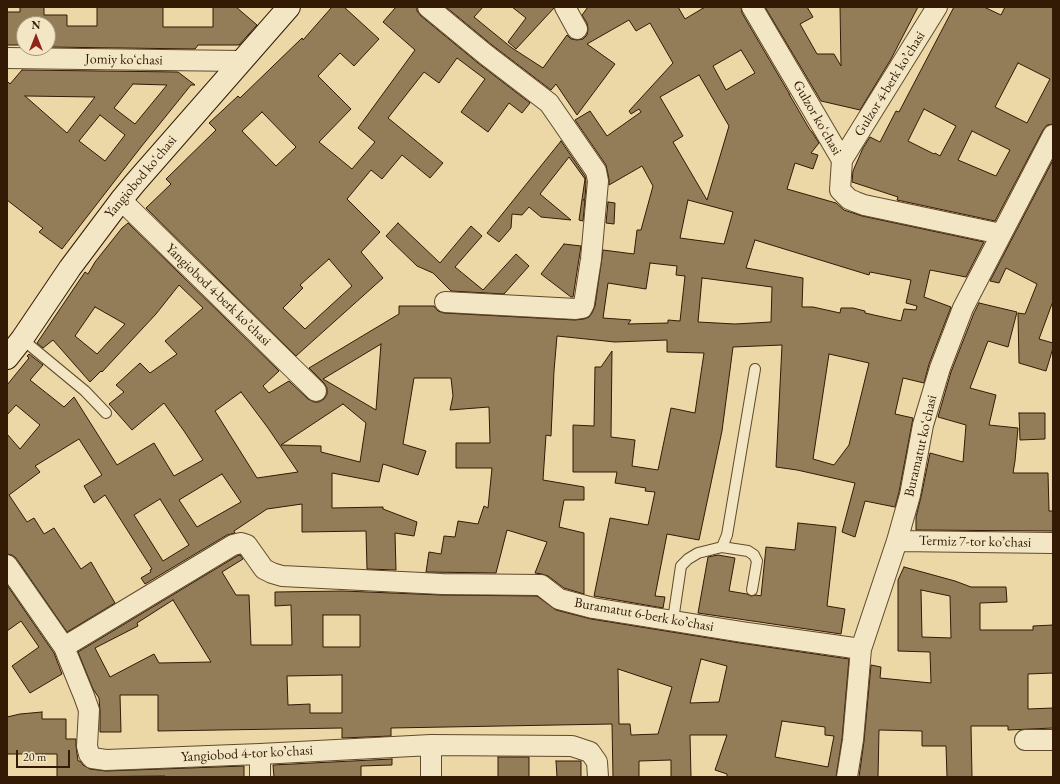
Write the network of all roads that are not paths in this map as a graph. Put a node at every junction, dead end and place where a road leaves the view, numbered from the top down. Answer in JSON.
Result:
{"nodes":[{"id":1,"x":289,"y":7,"type":"edge"},
{"id":2,"x":428,"y":7,"type":"edge"},
{"id":3,"x":565,"y":7,"type":"edge"},
{"id":4,"x":752,"y":7,"type":"edge"},
{"id":5,"x":937,"y":7,"type":"edge"},
{"id":6,"x":576,"y":29,"type":"dead end"},
{"id":7,"x":8,"y":60,"type":"edge"},
{"id":8,"x":241,"y":62,"type":"junction"},
{"id":9,"x":1053,"y":135,"type":"edge"},
{"id":10,"x":842,"y":160,"type":"junction"},
{"id":11,"x":121,"y":200,"type":"junction"},
{"id":12,"x":1001,"y":234,"type":"junction"},
{"id":13,"x":445,"y":302,"type":"dead end"},
{"id":14,"x":22,"y":339,"type":"junction"},
{"id":15,"x":7,"y":358,"type":"edge"},
{"id":16,"x":755,"y":369,"type":"dead end"},
{"id":17,"x":316,"y":391,"type":"dead end"},
{"id":18,"x":106,"y":412,"type":"dead end"},
{"id":19,"x":897,"y":541,"type":"junction"},
{"id":20,"x":1053,"y":543,"type":"edge"},
{"id":21,"x":722,"y":547,"type":"junction"},
{"id":22,"x":7,"y":565,"type":"edge"},
{"id":23,"x":752,"y":590,"type":"dead end"},
{"id":24,"x":673,"y":620,"type":"junction"},
{"id":25,"x":64,"y":647,"type":"junction"},
{"id":26,"x":861,"y":649,"type":"junction"},
{"id":27,"x":1025,"y":740,"type":"dead end"},
{"id":28,"x":1053,"y":740,"type":"edge"},
{"id":29,"x":431,"y":745,"type":"junction"},
{"id":30,"x":260,"y":754,"type":"junction"},
{"id":31,"x":260,"y":777,"type":"edge"},
{"id":32,"x":431,"y":777,"type":"edge"},
{"id":33,"x":598,"y":777,"type":"edge"},
{"id":34,"x":847,"y":777,"type":"edge"}],
"edges":[{"from":1,"to":8,"type":"street","name":"Yangiobod koʻchasi"},
{"from":2,"to":13,"type":"street"},
{"from":3,"to":6,"type":"street"},
{"from":4,"to":10,"type":"street","name":"Gulzor koʻchasi"},
{"from":5,"to":10,"type":"street","name":"Gulzor 4-berk koʼchasi"},
{"from":7,"to":8,"type":"street","name":"Jomiy koʻchasi"},
{"from":8,"to":11,"type":"street","name":"Yangiobod koʻchasi"},
{"from":9,"to":12,"type":"street","name":"Buramatut koʻchasi"},
{"from":10,"to":12,"type":"street","name":"Gulzor koʻchasi"},
{"from":11,"to":14,"type":"street","name":"Yangiobod koʻchasi"},
{"from":11,"to":17,"type":"street","name":"Yangiobod 4-berk koʼchasi"},
{"from":12,"to":19,"type":"street","name":"Buramatut koʻchasi"},
{"from":14,"to":15,"type":"street","name":"Yangiobod koʻchasi"},
{"from":14,"to":18,"type":"lane"},
{"from":16,"to":21,"type":"lane"},
{"from":19,"to":20,"type":"street","name":"Termiz 7-tor koʼchasi"},
{"from":19,"to":26,"type":"street","name":"Buramatut koʻchasi"},
{"from":21,"to":23,"type":"lane"},
{"from":21,"to":24,"type":"lane"},
{"from":22,"to":25,"type":"street","name":"Yangiobod 4-tor koʼchasi"},
{"from":24,"to":25,"type":"street","name":"Buramatut 6-berk koʼchasi"},
{"from":24,"to":26,"type":"street","name":"Buramatut 6-berk koʼchasi"},
{"from":25,"to":30,"type":"street","name":"Yangiobod 4-tor koʼchasi"},
{"from":26,"to":34,"type":"street","name":"Buramatut koʻchasi"},
{"from":27,"to":28,"type":"street"},
{"from":29,"to":30,"type":"street","name":"Yangiobod 4-tor koʼchasi"},
{"from":29,"to":32,"type":"street"},
{"from":29,"to":33,"type":"street","name":"Yangiobod 4-tor koʼchasi"},
{"from":30,"to":31,"type":"street"}]}
